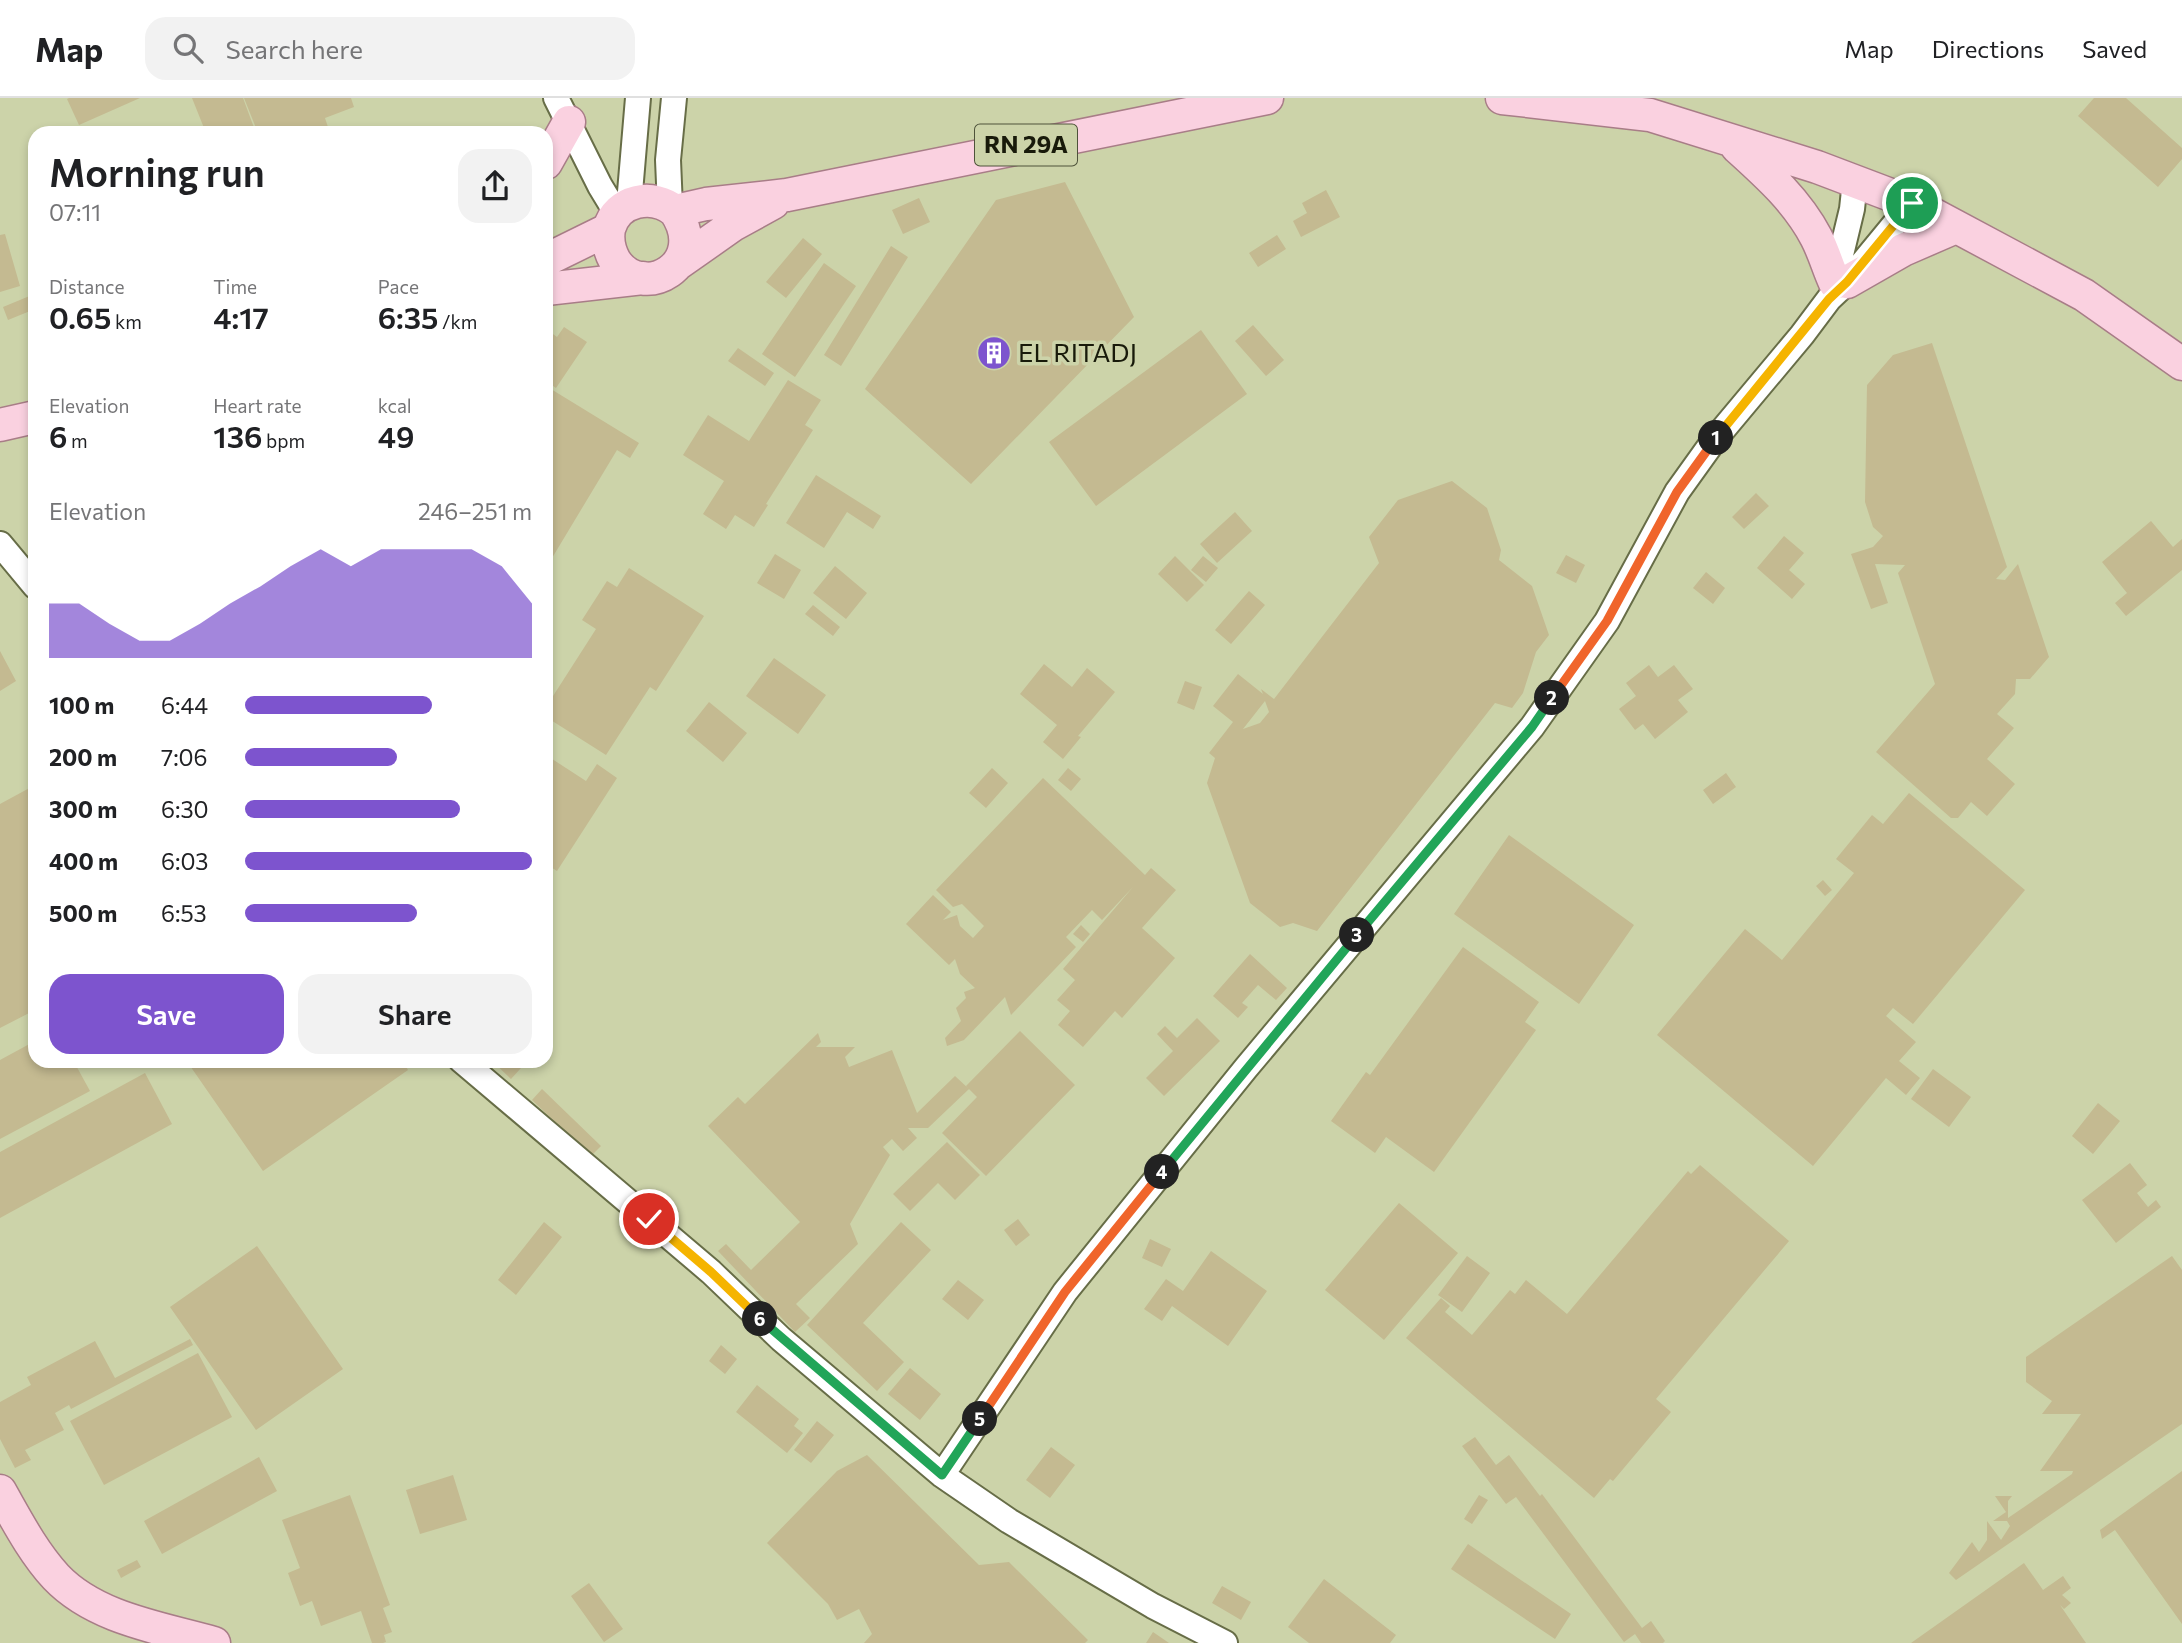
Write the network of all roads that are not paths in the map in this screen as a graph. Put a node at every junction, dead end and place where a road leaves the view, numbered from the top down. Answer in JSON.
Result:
{"nodes":[{"id":1,"x":638,"y":98,"type":"edge"},
{"id":2,"x":674,"y":98,"type":"edge"},
{"id":3,"x":1266,"y":98,"type":"edge"},
{"id":4,"x":1502,"y":98,"type":"edge"},
{"id":5,"x":563,"y":110,"type":"edge"},
{"id":6,"x":1728,"y":139,"type":"junction"},
{"id":7,"x":553,"y":141,"type":"edge"},
{"id":8,"x":1854,"y":181,"type":"junction"},
{"id":9,"x":787,"y":195,"type":"junction"},
{"id":10,"x":1912,"y":203,"type":"junction"},
{"id":11,"x":672,"y":209,"type":"junction"},
{"id":12,"x":619,"y":216,"type":"junction"},
{"id":13,"x":1956,"y":227,"type":"junction"},
{"id":14,"x":553,"y":256,"type":"edge"},
{"id":15,"x":679,"y":263,"type":"junction"},
{"id":16,"x":643,"y":278,"type":"junction"},
{"id":17,"x":553,"y":288,"type":"edge"},
{"id":18,"x":1837,"y":288,"type":"junction"},
{"id":19,"x":2182,"y":364,"type":"edge"},
{"id":20,"x":28,"y":419,"type":"edge"},
{"id":21,"x":0,"y":425,"type":"edge"},
{"id":22,"x":0,"y":544,"type":"edge"},
{"id":23,"x":28,"y":578,"type":"edge"},
{"id":24,"x":470,"y":1068,"type":"edge"},
{"id":25,"x":942,"y":1475,"type":"junction"},
{"id":26,"x":0,"y":1491,"type":"edge"},
{"id":27,"x":214,"y":1643,"type":"edge"},
{"id":28,"x":1225,"y":1643,"type":"edge"}],
"edges":[{"from":1,"to":12,"type":"street"},
{"from":2,"to":11,"type":"street"},
{"from":3,"to":9,"type":"main road","number":"RN 29A"},
{"from":4,"to":6,"type":"main road"},
{"from":5,"to":7,"type":"main road"},
{"from":5,"to":12,"type":"street"},
{"from":6,"to":8,"type":"main road"},
{"from":6,"to":18,"type":"main road"},
{"from":8,"to":10,"type":"main road"},
{"from":8,"to":18,"type":"street"},
{"from":9,"to":11,"type":"main road","number":"RN 29A"},
{"from":9,"to":15,"type":"main road","number":"RN 29A"},
{"from":10,"to":13,"type":"main road"},
{"from":10,"to":18,"type":"street"},
{"from":11,"to":12,"type":"main road"},
{"from":11,"to":15,"type":"main road"},
{"from":12,"to":14,"type":"main road"},
{"from":12,"to":16,"type":"main road"},
{"from":13,"to":18,"type":"main road"},
{"from":13,"to":19,"type":"main road"},
{"from":15,"to":16,"type":"main road"},
{"from":16,"to":17,"type":"main road"},
{"from":18,"to":25,"type":"street"},
{"from":20,"to":21,"type":"main road"},
{"from":22,"to":23,"type":"street"},
{"from":24,"to":25,"type":"street"},
{"from":25,"to":28,"type":"street"},
{"from":26,"to":27,"type":"main road"}]}
